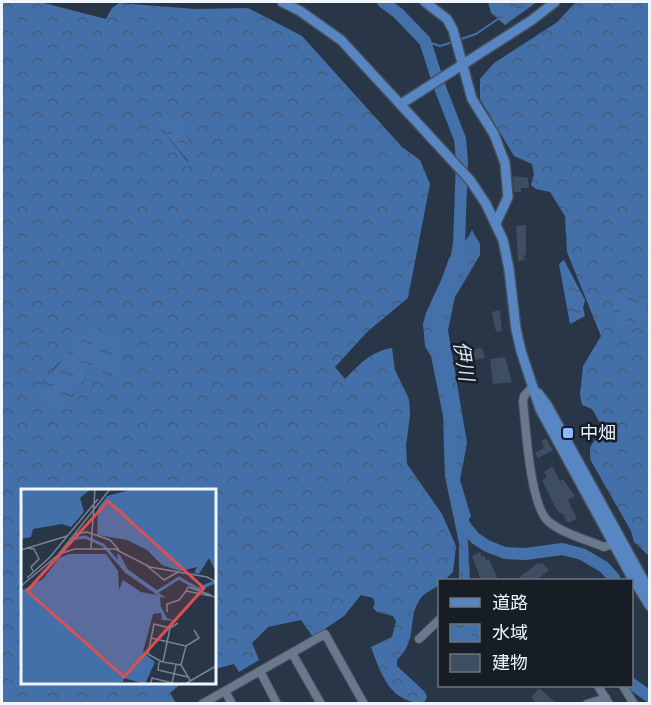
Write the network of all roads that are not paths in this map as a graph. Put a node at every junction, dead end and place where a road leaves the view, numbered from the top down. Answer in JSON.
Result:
{"nodes":[{"id":1,"x":282,"y":2,"type":"edge"},
{"id":2,"x":425,"y":2,"type":"edge"},
{"id":3,"x":555,"y":2,"type":"edge"},
{"id":4,"x":463,"y":64,"type":"junction"},
{"id":5,"x":400,"y":104,"type":"junction"},
{"id":6,"x":496,"y":223,"type":"junction"},
{"id":7,"x":533,"y":386,"type":"junction"},
{"id":8,"x":617,"y":543,"type":"junction"},
{"id":9,"x":650,"y":592,"type":"edge"},
{"id":10,"x":650,"y":606,"type":"edge"},
{"id":11,"x":438,"y":621,"type":"edge"},
{"id":12,"x":419,"y":639,"type":"dead end"},
{"id":13,"x":292,"y":653,"type":"junction"},
{"id":14,"x":260,"y":671,"type":"junction"},
{"id":15,"x":599,"y":687,"type":"edge"},
{"id":16,"x":624,"y":687,"type":"edge"},
{"id":17,"x":225,"y":691,"type":"junction"},
{"id":18,"x":607,"y":701,"type":"edge"},
{"id":19,"x":202,"y":704,"type":"edge"},
{"id":20,"x":232,"y":704,"type":"edge"},
{"id":21,"x":277,"y":704,"type":"edge"},
{"id":22,"x":321,"y":704,"type":"edge"},
{"id":23,"x":364,"y":704,"type":"edge"},
{"id":24,"x":587,"y":704,"type":"edge"},
{"id":25,"x":634,"y":704,"type":"edge"}],
"edges":[{"from":1,"to":5,"type":"main road"},
{"from":2,"to":4,"type":"main road"},
{"from":3,"to":4,"type":"main road"},
{"from":4,"to":5,"type":"main road"},
{"from":4,"to":6,"type":"main road"},
{"from":5,"to":6,"type":"main road"},
{"from":6,"to":7,"type":"main road"},
{"from":7,"to":8,"type":"main road"},
{"from":7,"to":8,"type":"street"},
{"from":8,"to":9,"type":"main road"},
{"from":8,"to":10,"type":"main road"},
{"from":11,"to":12,"type":"street"},
{"from":13,"to":14,"type":"street"},
{"from":13,"to":22,"type":"street"},
{"from":13,"to":23,"type":"street"},
{"from":14,"to":17,"type":"street"},
{"from":14,"to":21,"type":"street"},
{"from":15,"to":18,"type":"street"},
{"from":16,"to":25,"type":"street"},
{"from":17,"to":19,"type":"street"},
{"from":17,"to":20,"type":"street"},
{"from":18,"to":24,"type":"street"}]}
